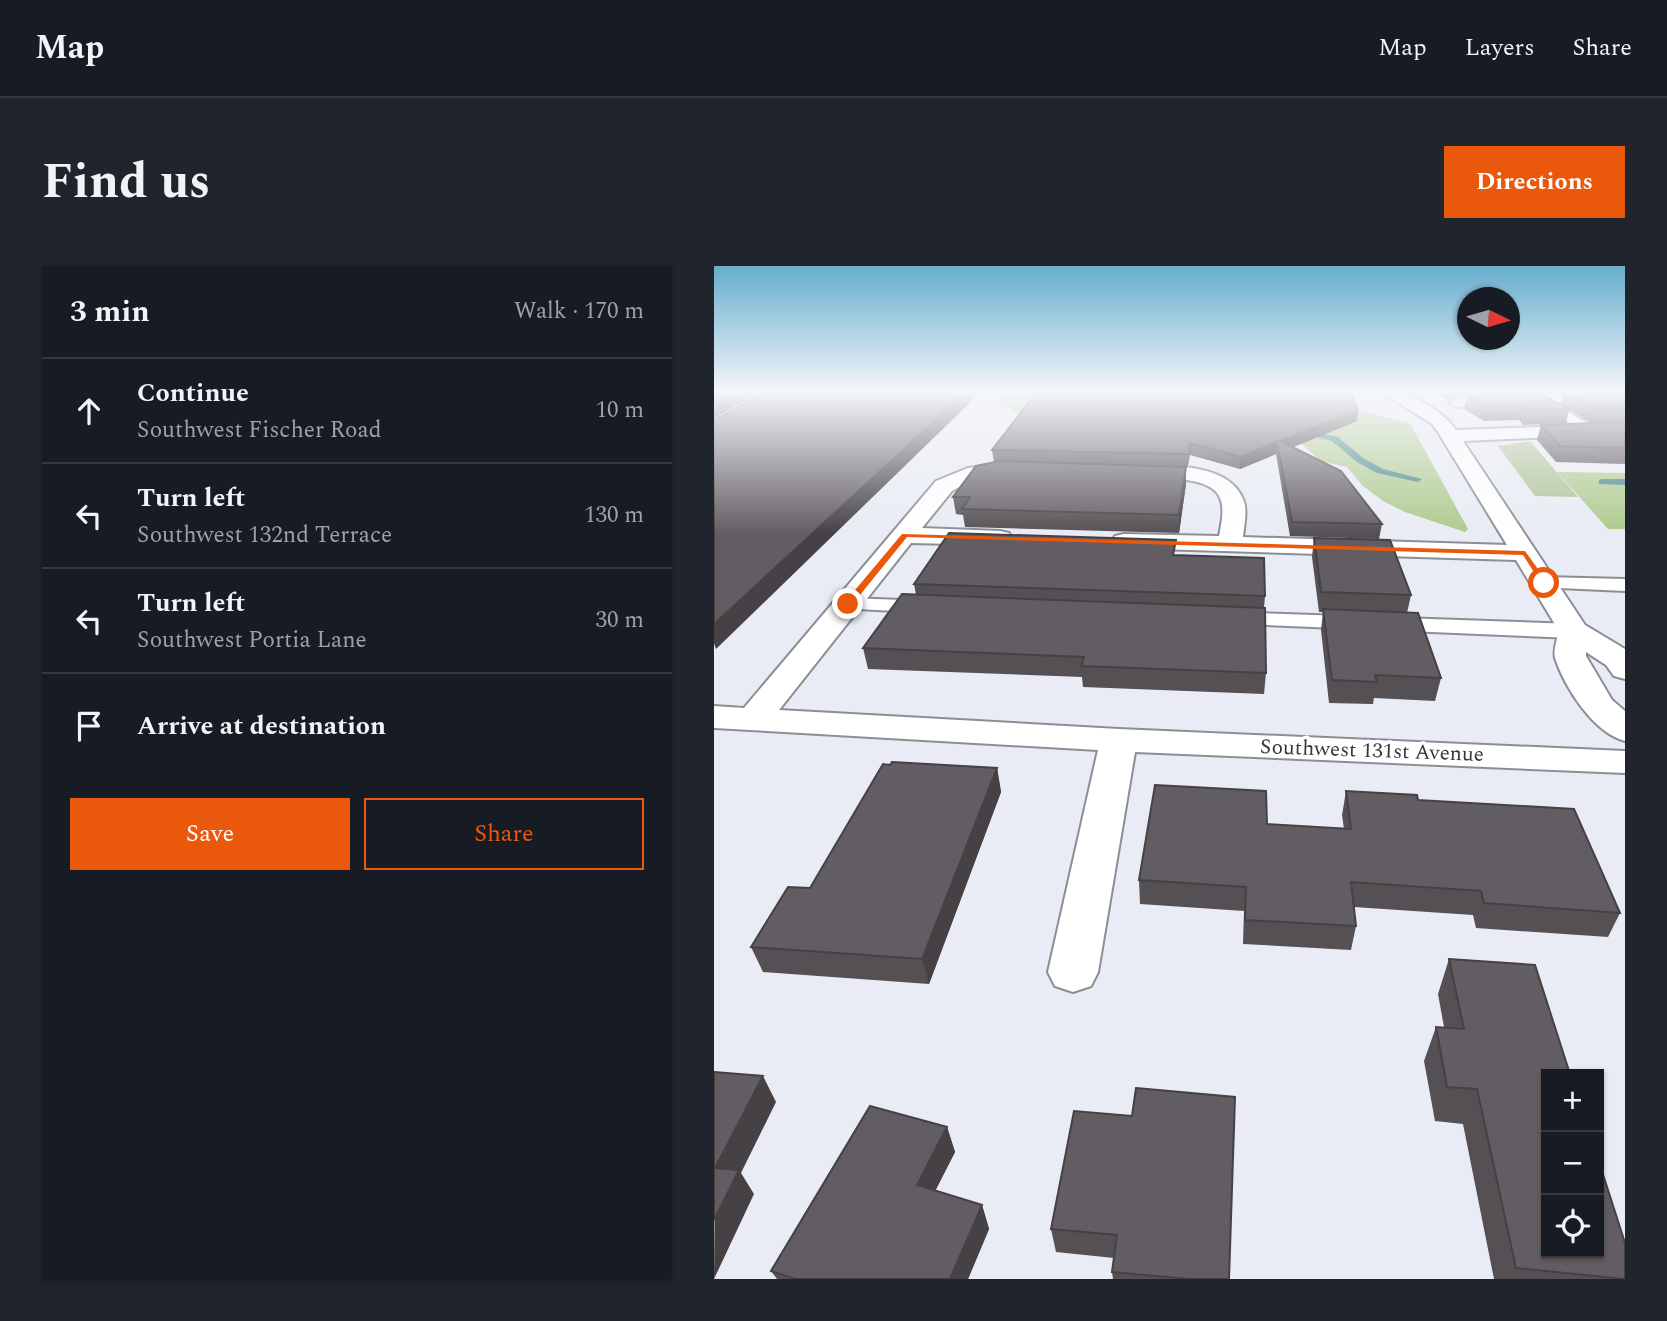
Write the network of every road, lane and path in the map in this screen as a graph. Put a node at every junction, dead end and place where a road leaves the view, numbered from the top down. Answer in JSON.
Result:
{"nodes":[{"id":1,"x":1453,"y":440,"type":"edge"},
{"id":2,"x":1040,"y":469,"type":"edge"},
{"id":3,"x":1107,"y":470,"type":"edge"},
{"id":4,"x":905,"y":535,"type":"junction"},
{"id":5,"x":1027,"y":538,"type":"edge"},
{"id":6,"x":1095,"y":540,"type":"edge"},
{"id":7,"x":1230,"y":544,"type":"junction"},
{"id":8,"x":1525,"y":553,"type":"junction"},
{"id":9,"x":1544,"y":583,"type":"junction"},
{"id":10,"x":1625,"y":585,"type":"edge"},
{"id":11,"x":848,"y":604,"type":"junction"},
{"id":12,"x":945,"y":608,"type":"edge"},
{"id":13,"x":1211,"y":618,"type":"edge"},
{"id":14,"x":1574,"y":631,"type":"junction"},
{"id":15,"x":1625,"y":669,"type":"edge"},
{"id":16,"x":714,"y":717,"type":"edge"},
{"id":17,"x":754,"y":719,"type":"junction"},
{"id":18,"x":1625,"y":730,"type":"edge"},
{"id":19,"x":1119,"y":740,"type":"junction"},
{"id":20,"x":1625,"y":762,"type":"edge"},
{"id":21,"x":1073,"y":972,"type":"dead end"}],
"edges":[{"from":1,"to":8,"type":"street"},
{"from":2,"to":4,"type":"street"},
{"from":3,"to":7,"type":"street"},
{"from":4,"to":5,"type":"street"},
{"from":4,"to":11,"type":"street"},
{"from":6,"to":7,"type":"street"},
{"from":7,"to":8,"type":"street"},
{"from":8,"to":9,"type":"street"},
{"from":9,"to":10,"type":"lane"},
{"from":9,"to":14,"type":"street"},
{"from":11,"to":12,"type":"lane"},
{"from":11,"to":17,"type":"street"},
{"from":13,"to":14,"type":"lane"},
{"from":14,"to":15,"type":"street"},
{"from":14,"to":18,"type":"street"},
{"from":16,"to":17,"type":"street","name":"Southwest 131st Avenue"},
{"from":17,"to":19,"type":"street","name":"Southwest 131st Avenue"},
{"from":19,"to":20,"type":"street","name":"Southwest 131st Avenue"},
{"from":19,"to":21,"type":"street"}]}
